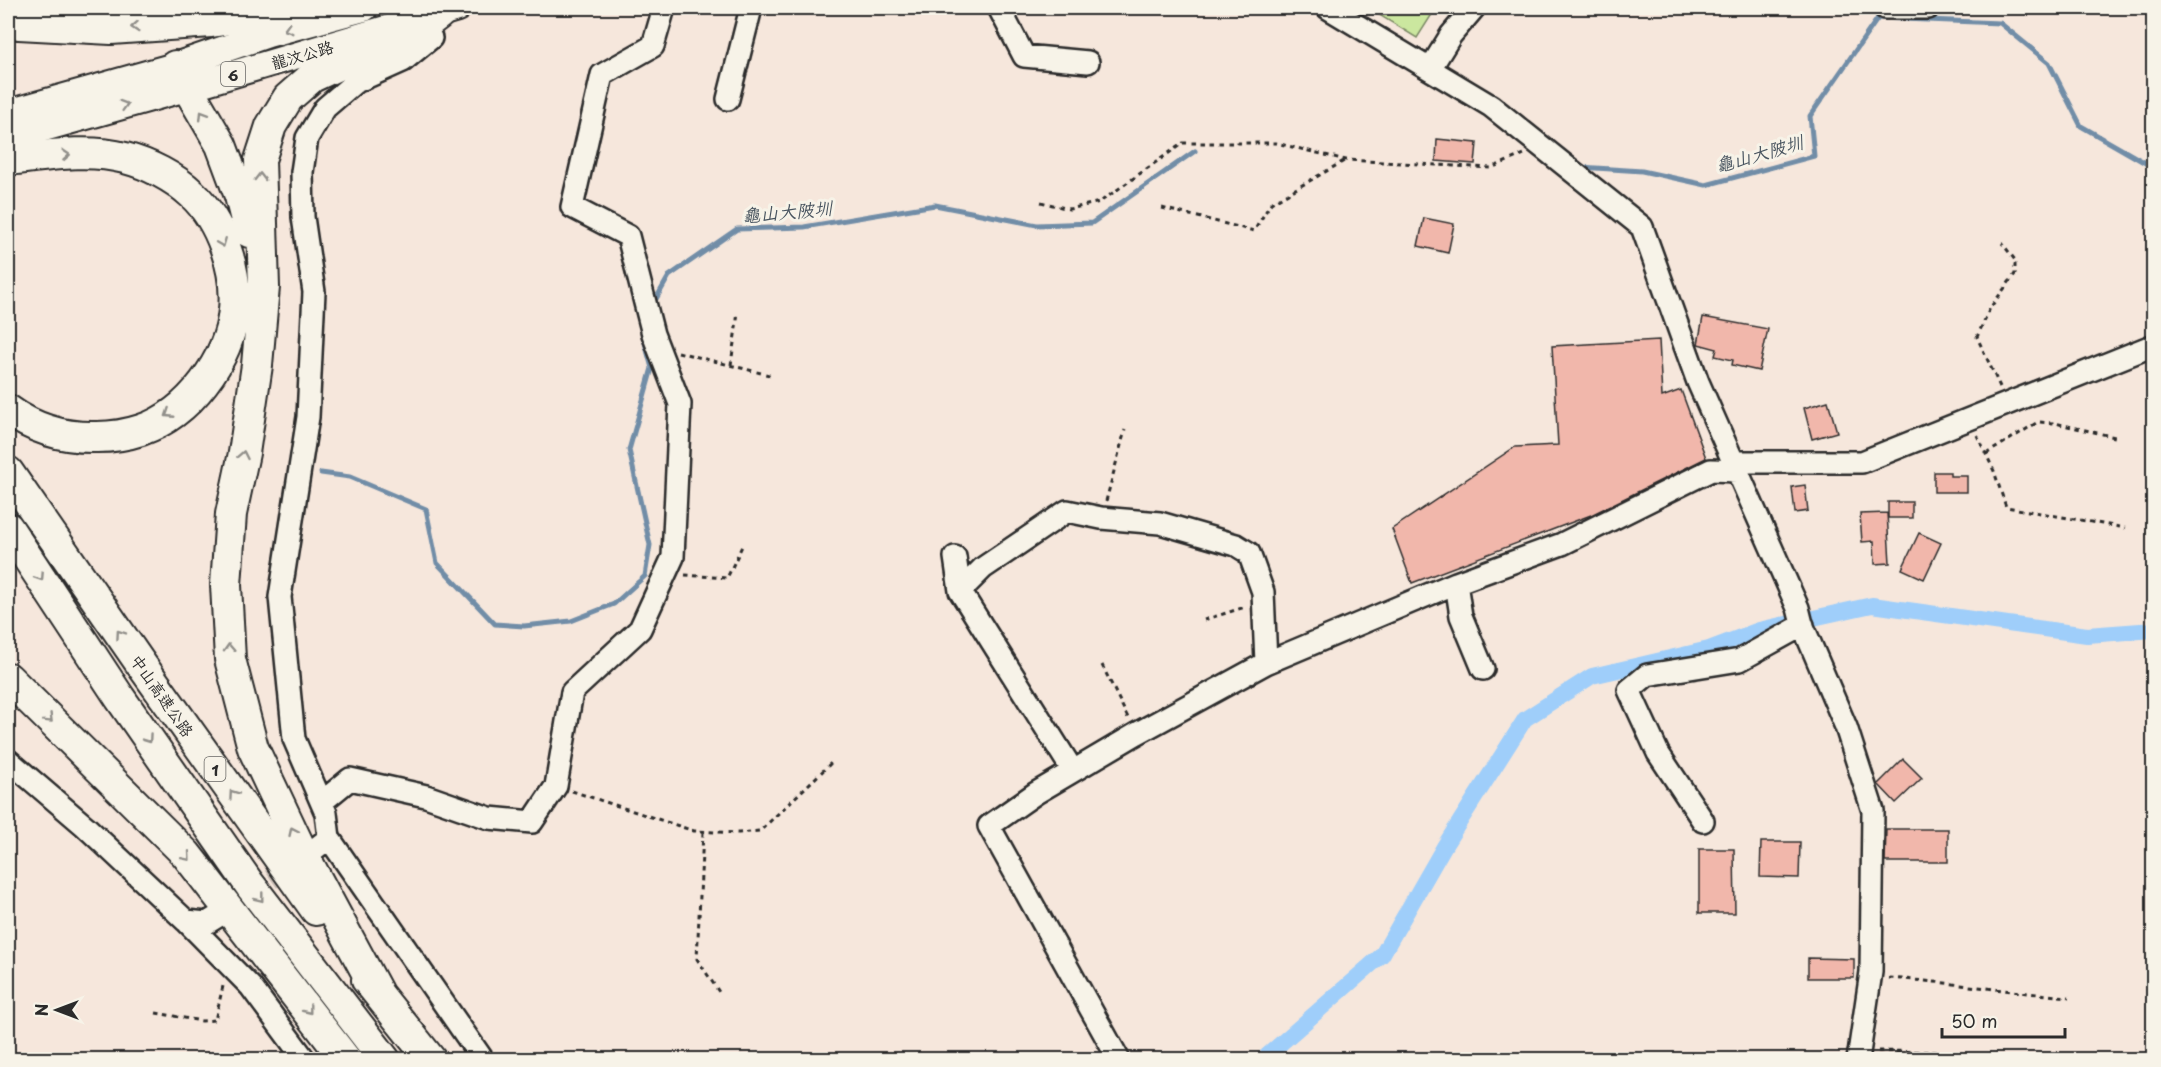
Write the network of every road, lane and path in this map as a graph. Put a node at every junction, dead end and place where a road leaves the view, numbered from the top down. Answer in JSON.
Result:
{"nodes":[{"id":1,"x":297,"y":8,"type":"edge"},
{"id":2,"x":364,"y":8,"type":"edge"},
{"id":3,"x":469,"y":8,"type":"edge"},
{"id":4,"x":664,"y":8,"type":"edge"},
{"id":5,"x":750,"y":8,"type":"edge"},
{"id":6,"x":999,"y":8,"type":"edge"},
{"id":7,"x":1328,"y":8,"type":"edge"},
{"id":8,"x":1474,"y":8,"type":"edge"},
{"id":9,"x":1885,"y":8,"type":"edge"},
{"id":10,"x":1928,"y":8,"type":"edge"},
{"id":11,"x":448,"y":11,"type":"edge"},
{"id":12,"x":8,"y":21,"type":"edge"},
{"id":13,"x":1088,"y":62,"type":"dead end"},
{"id":14,"x":1430,"y":69,"type":"junction"},
{"id":15,"x":180,"y":77,"type":"junction"},
{"id":16,"x":728,"y":99,"type":"dead end"},
{"id":17,"x":8,"y":113,"type":"edge"},
{"id":18,"x":8,"y":138,"type":"edge"},
{"id":19,"x":1542,"y":147,"type":"junction"},
{"id":20,"x":8,"y":160,"type":"edge"},
{"id":21,"x":1346,"y":160,"type":"junction"},
{"id":22,"x":1041,"y":202,"type":"dead end"},
{"id":23,"x":1162,"y":208,"type":"dead end"},
{"id":24,"x":2002,"y":243,"type":"dead end"},
{"id":25,"x":264,"y":288,"type":"junction"},
{"id":26,"x":738,"y":312,"type":"dead end"},
{"id":27,"x":2154,"y":345,"type":"edge"},
{"id":28,"x":658,"y":347,"type":"junction"},
{"id":29,"x":731,"y":366,"type":"junction"},
{"id":30,"x":772,"y":376,"type":"dead end"},
{"id":31,"x":2008,"y":405,"type":"junction"},
{"id":32,"x":8,"y":410,"type":"edge"},
{"id":33,"x":1970,"y":420,"type":"junction"},
{"id":34,"x":1125,"y":430,"type":"dead end"},
{"id":35,"x":2115,"y":437,"type":"dead end"},
{"id":36,"x":1986,"y":454,"type":"junction"},
{"id":37,"x":1735,"y":467,"type":"junction"},
{"id":38,"x":8,"y":472,"type":"edge"},
{"id":39,"x":1101,"y":518,"type":"junction"},
{"id":40,"x":8,"y":528,"type":"edge"},
{"id":41,"x":2125,"y":528,"type":"dead end"},
{"id":42,"x":743,"y":544,"type":"dead end"},
{"id":43,"x":955,"y":557,"type":"dead end"},
{"id":44,"x":665,"y":574,"type":"junction"},
{"id":45,"x":1456,"y":583,"type":"junction"},
{"id":46,"x":960,"y":591,"type":"junction"},
{"id":47,"x":1264,"y":601,"type":"junction"},
{"id":48,"x":1801,"y":619,"type":"junction"},
{"id":49,"x":1204,"y":620,"type":"dead end"},
{"id":50,"x":1266,"y":663,"type":"junction"},
{"id":51,"x":1102,"y":664,"type":"dead end"},
{"id":52,"x":1483,"y":669,"type":"dead end"},
{"id":53,"x":8,"y":678,"type":"edge"},
{"id":54,"x":1136,"y":734,"type":"junction"},
{"id":55,"x":8,"y":760,"type":"edge"},
{"id":56,"x":831,"y":764,"type":"dead end"},
{"id":57,"x":1073,"y":771,"type":"junction"},
{"id":58,"x":556,"y":786,"type":"junction"},
{"id":59,"x":322,"y":802,"type":"junction"},
{"id":60,"x":1703,"y":821,"type":"dead end"},
{"id":61,"x":703,"y":831,"type":"junction"},
{"id":62,"x":220,"y":915,"type":"tunnel mouth"},
{"id":63,"x":186,"y":921,"type":"junction"},
{"id":64,"x":228,"y":964,"type":"junction"},
{"id":65,"x":1871,"y":976,"type":"junction"},
{"id":66,"x":719,"y":992,"type":"dead end"},
{"id":67,"x":379,"y":994,"type":"junction"},
{"id":68,"x":2069,"y":997,"type":"dead end"},
{"id":69,"x":156,"y":1013,"type":"dead end"},
{"id":70,"x":1939,"y":1052,"type":"dead end"},
{"id":71,"x":1859,"y":1055,"type":"edge"},
{"id":72,"x":305,"y":1059,"type":"edge"},
{"id":73,"x":346,"y":1059,"type":"edge"},
{"id":74,"x":385,"y":1059,"type":"edge"},
{"id":75,"x":431,"y":1059,"type":"edge"},
{"id":76,"x":483,"y":1059,"type":"edge"},
{"id":77,"x":1119,"y":1059,"type":"edge"}],
"edges":[{"from":1,"to":12,"type":"highway","one_way":true},
{"from":2,"to":15,"type":"main road","name":"龍汶公路","number":"6","one_way":true},
{"from":3,"to":59,"type":"street"},
{"from":4,"to":28,"type":"street"},
{"from":5,"to":16,"type":"street"},
{"from":6,"to":13,"type":"street"},
{"from":7,"to":14,"type":"street"},
{"from":8,"to":14,"type":"street"},
{"from":9,"to":10,"type":"street"},
{"from":11,"to":15,"type":"main road","name":"龍汶公路","number":"6"},
{"from":25,"to":11,"type":"highway","one_way":true},
{"from":14,"to":19,"type":"street"},
{"from":15,"to":17,"type":"main road","name":"龍汶公路","number":"6"},
{"from":18,"to":15,"type":"main road","name":"龍汶公路","number":"6","one_way":true},
{"from":25,"to":15,"type":"highway","one_way":true},
{"from":19,"to":21,"type":"path"},
{"from":19,"to":37,"type":"street"},
{"from":20,"to":32,"type":"highway","one_way":true},
{"from":21,"to":22,"type":"path"},
{"from":21,"to":23,"type":"path"},
{"from":24,"to":31,"type":"path"},
{"from":67,"to":25,"type":"highway","one_way":true},
{"from":26,"to":29,"type":"path"},
{"from":27,"to":31,"type":"street"},
{"from":28,"to":29,"type":"path"},
{"from":28,"to":44,"type":"street"},
{"from":29,"to":30,"type":"path"},
{"from":31,"to":33,"type":"street"},
{"from":33,"to":36,"type":"path"},
{"from":33,"to":37,"type":"street"},
{"from":34,"to":39,"type":"path"},
{"from":35,"to":36,"type":"path"},
{"from":36,"to":41,"type":"path"},
{"from":37,"to":45,"type":"street"},
{"from":37,"to":48,"type":"street"},
{"from":67,"to":38,"type":"highway","name":"中山高速公路","number":"1","one_way":true},
{"from":39,"to":46,"type":"street"},
{"from":39,"to":47,"type":"street"},
{"from":40,"to":74,"type":"highway","number":"1","one_way":true},
{"from":42,"to":44,"type":"path"},
{"from":43,"to":46,"type":"street"},
{"from":44,"to":58,"type":"street"},
{"from":45,"to":50,"type":"street"},
{"from":45,"to":52,"type":"street"},
{"from":46,"to":57,"type":"street"},
{"from":47,"to":49,"type":"path"},
{"from":47,"to":50,"type":"street"},
{"from":48,"to":60,"type":"street"},
{"from":48,"to":65,"type":"street"},
{"from":50,"to":54,"type":"street"},
{"from":51,"to":54,"type":"path"},
{"from":53,"to":73,"type":"highway","one_way":true},
{"from":54,"to":57,"type":"street"},
{"from":55,"to":63,"type":"street"},
{"from":56,"to":61,"type":"path"},
{"from":57,"to":77,"type":"street"},
{"from":58,"to":59,"type":"street"},
{"from":58,"to":61,"type":"path"},
{"from":59,"to":76,"type":"street"},
{"from":61,"to":66,"type":"path"},
{"from":62,"to":63,"type":"street"},
{"from":63,"to":64,"type":"street"},
{"from":64,"to":69,"type":"path"},
{"from":64,"to":72,"type":"street"},
{"from":65,"to":68,"type":"path"},
{"from":65,"to":71,"type":"street"},
{"from":67,"to":75,"type":"highway","name":"中山高速公路","number":"1"},
{"from":70,"to":71,"type":"path"}]}
